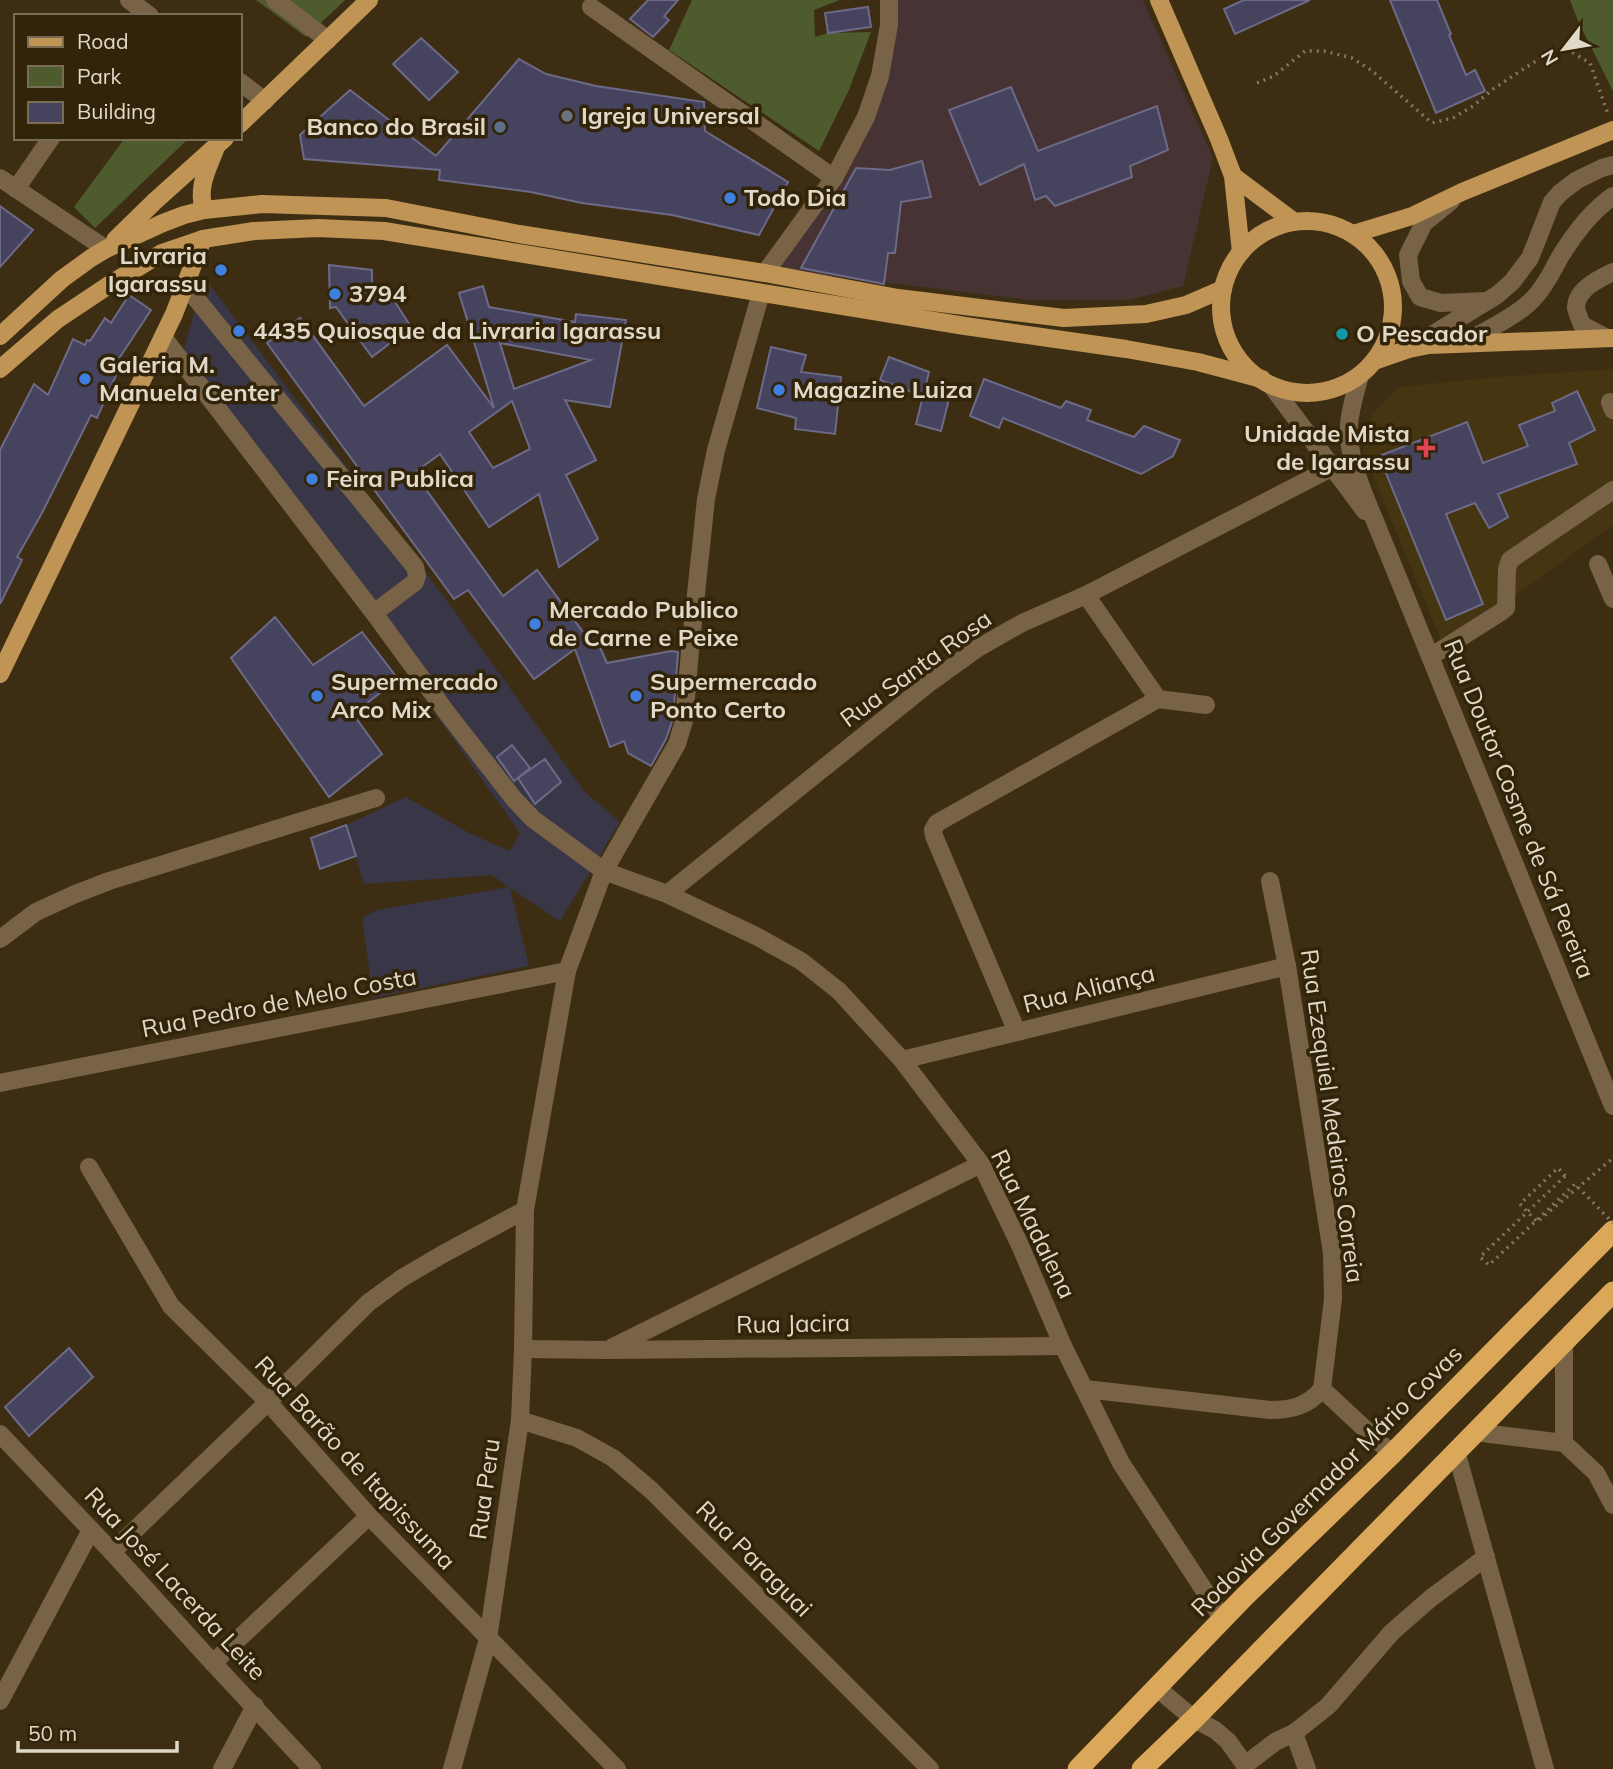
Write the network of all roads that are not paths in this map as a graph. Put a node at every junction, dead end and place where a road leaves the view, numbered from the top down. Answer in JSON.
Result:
{"nodes":[{"id":1,"x":275,"y":0,"type":"edge"},
{"id":2,"x":369,"y":0,"type":"edge"},
{"id":3,"x":889,"y":0,"type":"edge"},
{"id":4,"x":1159,"y":0,"type":"edge"},
{"id":5,"x":592,"y":7,"type":"dead end"},
{"id":6,"x":328,"y":40,"type":"junction"},
{"id":7,"x":242,"y":83,"type":"edge"},
{"id":8,"x":265,"y":100,"type":"junction"},
{"id":9,"x":242,"y":122,"type":"edge"},
{"id":10,"x":1611,"y":124,"type":"edge"},
{"id":11,"x":50,"y":140,"type":"edge"},
{"id":12,"x":221,"y":143,"type":"edge"},
{"id":13,"x":1613,"y":165,"type":"edge"},
{"id":14,"x":1233,"y":176,"type":"junction"},
{"id":15,"x":0,"y":178,"type":"edge"},
{"id":16,"x":834,"y":178,"type":"junction"},
{"id":17,"x":16,"y":189,"type":"junction"},
{"id":18,"x":1462,"y":192,"type":"junction"},
{"id":19,"x":1613,"y":195,"type":"edge"},
{"id":20,"x":204,"y":210,"type":"junction"},
{"id":21,"x":1293,"y":222,"type":"junction"},
{"id":22,"x":1353,"y":234,"type":"junction"},
{"id":23,"x":203,"y":239,"type":"junction"},
{"id":24,"x":107,"y":248,"type":"junction"},
{"id":25,"x":1241,"y":252,"type":"junction"},
{"id":26,"x":1613,"y":272,"type":"edge"},
{"id":27,"x":765,"y":273,"type":"junction"},
{"id":28,"x":185,"y":285,"type":"junction"},
{"id":29,"x":1223,"y":289,"type":"junction"},
{"id":30,"x":761,"y":293,"type":"junction"},
{"id":31,"x":1488,"y":301,"type":"junction"},
{"id":32,"x":0,"y":336,"type":"edge"},
{"id":33,"x":163,"y":337,"type":"junction"},
{"id":34,"x":1610,"y":338,"type":"edge"},
{"id":35,"x":1464,"y":343,"type":"junction"},
{"id":36,"x":1409,"y":349,"type":"junction"},
{"id":37,"x":1374,"y":361,"type":"junction"},
{"id":38,"x":0,"y":369,"type":"edge"},
{"id":39,"x":1360,"y":376,"type":"junction"},
{"id":40,"x":1266,"y":382,"type":"junction"},
{"id":41,"x":1333,"y":467,"type":"junction"},
{"id":42,"x":1613,"y":490,"type":"edge"},
{"id":43,"x":1379,"y":531,"type":"junction"},
{"id":44,"x":1598,"y":564,"type":"dead end"},
{"id":45,"x":1086,"y":595,"type":"junction"},
{"id":46,"x":1613,"y":599,"type":"edge"},
{"id":47,"x":374,"y":613,"type":"junction"},
{"id":48,"x":1430,"y":657,"type":"junction"},
{"id":49,"x":0,"y":674,"type":"edge"},
{"id":50,"x":1158,"y":699,"type":"junction"},
{"id":51,"x":1206,"y":705,"type":"dead end"},
{"id":52,"x":376,"y":798,"type":"dead end"},
{"id":53,"x":604,"y":871,"type":"junction"},
{"id":54,"x":1270,"y":881,"type":"dead end"},
{"id":55,"x":667,"y":894,"type":"junction"},
{"id":56,"x":0,"y":939,"type":"edge"},
{"id":57,"x":1287,"y":966,"type":"junction"},
{"id":58,"x":567,"y":971,"type":"junction"},
{"id":59,"x":1017,"y":1032,"type":"junction"},
{"id":60,"x":902,"y":1060,"type":"junction"},
{"id":61,"x":0,"y":1083,"type":"edge"},
{"id":62,"x":1613,"y":1106,"type":"edge"},
{"id":63,"x":981,"y":1164,"type":"junction"},
{"id":64,"x":89,"y":1167,"type":"dead end"},
{"id":65,"x":525,"y":1210,"type":"junction"},
{"id":66,"x":1613,"y":1231,"type":"edge"},
{"id":67,"x":1613,"y":1292,"type":"edge"},
{"id":68,"x":1564,"y":1342,"type":"junction"},
{"id":69,"x":1063,"y":1346,"type":"junction"},
{"id":70,"x":523,"y":1349,"type":"junction"},
{"id":71,"x":607,"y":1350,"type":"junction"},
{"id":72,"x":1084,"y":1389,"type":"junction"},
{"id":73,"x":1322,"y":1389,"type":"junction"},
{"id":74,"x":268,"y":1402,"type":"junction"},
{"id":75,"x":520,"y":1420,"type":"junction"},
{"id":76,"x":1474,"y":1432,"type":"junction"},
{"id":77,"x":0,"y":1434,"type":"edge"},
{"id":78,"x":1564,"y":1443,"type":"junction"},
{"id":79,"x":1455,"y":1451,"type":"junction"},
{"id":80,"x":1392,"y":1454,"type":"junction"},
{"id":81,"x":1613,"y":1505,"type":"edge"},
{"id":82,"x":369,"y":1516,"type":"junction"},
{"id":83,"x":91,"y":1530,"type":"junction"},
{"id":84,"x":113,"y":1552,"type":"junction"},
{"id":85,"x":1486,"y":1558,"type":"junction"},
{"id":86,"x":1223,"y":1619,"type":"junction"},
{"id":87,"x":488,"y":1639,"type":"junction"},
{"id":88,"x":213,"y":1663,"type":"junction"},
{"id":89,"x":1157,"y":1688,"type":"junction"},
{"id":90,"x":0,"y":1701,"type":"edge"},
{"id":91,"x":255,"y":1706,"type":"junction"},
{"id":92,"x":1194,"y":1719,"type":"junction"},
{"id":93,"x":1294,"y":1733,"type":"junction"},
{"id":94,"x":1243,"y":1767,"type":"edge"},
{"id":95,"x":222,"y":1769,"type":"edge"},
{"id":96,"x":312,"y":1769,"type":"edge"},
{"id":97,"x":452,"y":1769,"type":"edge"},
{"id":98,"x":617,"y":1769,"type":"edge"},
{"id":99,"x":930,"y":1769,"type":"edge"},
{"id":100,"x":1079,"y":1769,"type":"edge"},
{"id":101,"x":1142,"y":1769,"type":"edge"},
{"id":102,"x":1307,"y":1769,"type":"edge"},
{"id":103,"x":1545,"y":1769,"type":"edge"}],
"edges":[{"from":1,"to":6,"type":"street"},
{"from":2,"to":6,"type":"main road"},
{"from":3,"to":16,"type":"street"},
{"from":4,"to":14,"type":"main road"},
{"from":5,"to":16,"type":"street"},
{"from":6,"to":8,"type":"main road"},
{"from":7,"to":8,"type":"street"},
{"from":8,"to":9,"type":"main road"},
{"from":10,"to":18,"type":"main road"},
{"from":11,"to":17,"type":"street"},
{"from":12,"to":20,"type":"main road"},
{"from":12,"to":24,"type":"main road"},
{"from":13,"to":31,"type":"street"},
{"from":14,"to":21,"type":"main road"},
{"from":14,"to":25,"type":"main road"},
{"from":15,"to":17,"type":"street"},
{"from":16,"to":27,"type":"street"},
{"from":17,"to":24,"type":"street"},
{"from":18,"to":22,"type":"main road"},
{"from":18,"to":31,"type":"street"},
{"from":19,"to":35,"type":"street"},
{"from":20,"to":24,"type":"main road"},
{"from":20,"to":27,"type":"main road"},
{"from":21,"to":22,"type":"main road"},
{"from":21,"to":25,"type":"main road"},
{"from":22,"to":37,"type":"main road"},
{"from":23,"to":28,"type":"main road"},
{"from":23,"to":30,"type":"main road"},
{"from":23,"to":38,"type":"main road"},
{"from":24,"to":32,"type":"main road"},
{"from":25,"to":29,"type":"main road"},
{"from":26,"to":34,"type":"street"},
{"from":27,"to":29,"type":"main road"},
{"from":28,"to":33,"type":"main road"},
{"from":28,"to":47,"type":"street"},
{"from":29,"to":40,"type":"main road"},
{"from":30,"to":40,"type":"main road"},
{"from":30,"to":53,"type":"street","name":"Rua Peru"},
{"from":31,"to":36,"type":"street"},
{"from":33,"to":47,"type":"street","name":"Rua Madalena"},
{"from":33,"to":49,"type":"main road"},
{"from":34,"to":35,"type":"main road"},
{"from":35,"to":36,"type":"main road"},
{"from":36,"to":37,"type":"main road"},
{"from":37,"to":39,"type":"main road"},
{"from":39,"to":40,"type":"main road"},
{"from":39,"to":43,"type":"street"},
{"from":40,"to":41,"type":"street"},
{"from":41,"to":43,"type":"street"},
{"from":41,"to":45,"type":"street","name":"Rua Santa Rosa"},
{"from":42,"to":48,"type":"street"},
{"from":43,"to":48,"type":"street","name":"Rua Doutor Cosme de Sá Pereira"},
{"from":44,"to":46,"type":"street"},
{"from":45,"to":50,"type":"street"},
{"from":45,"to":55,"type":"street","name":"Rua Santa Rosa"},
{"from":47,"to":53,"type":"street","name":"Rua Madalena"},
{"from":48,"to":62,"type":"street","name":"Rua Doutor Cosme de Sá Pereira"},
{"from":50,"to":51,"type":"street"},
{"from":50,"to":59,"type":"street"},
{"from":52,"to":56,"type":"street"},
{"from":53,"to":55,"type":"street","name":"Rua Madalena"},
{"from":53,"to":58,"type":"street","name":"Rua Peru"},
{"from":54,"to":57,"type":"street","name":"Rua Ezequiel Medeiros Correia"},
{"from":55,"to":60,"type":"street","name":"Rua Madalena"},
{"from":57,"to":59,"type":"street","name":"Rua Aliança"},
{"from":57,"to":73,"type":"street","name":"Rua Ezequiel Medeiros Correia"},
{"from":58,"to":61,"type":"street","name":"Rua Pedro de Melo Costa"},
{"from":58,"to":65,"type":"street","name":"Rua Peru"},
{"from":59,"to":60,"type":"street","name":"Rua Aliança"},
{"from":60,"to":63,"type":"street","name":"Rua Madalena"},
{"from":63,"to":69,"type":"street","name":"Rua Madalena"},
{"from":63,"to":71,"type":"street"},
{"from":64,"to":74,"type":"street","name":"Rua Barão de Itapissuma"},
{"from":65,"to":70,"type":"street","name":"Rua Peru"},
{"from":65,"to":74,"type":"street"},
{"from":66,"to":80,"type":"highway","name":"Rodovia Governador Mário Covas"},
{"from":67,"to":68,"type":"highway"},
{"from":68,"to":76,"type":"highway"},
{"from":68,"to":78,"type":"street"},
{"from":69,"to":71,"type":"street","name":"Rua Jacira"},
{"from":69,"to":72,"type":"street","name":"Rua Madalena"},
{"from":70,"to":71,"type":"street","name":"Rua Jacira"},
{"from":70,"to":75,"type":"street","name":"Rua Peru"},
{"from":72,"to":73,"type":"street"},
{"from":72,"to":86,"type":"street","name":"Rua Madalena"},
{"from":73,"to":80,"type":"street"},
{"from":74,"to":82,"type":"street","name":"Rua Barão de Itapissuma"},
{"from":74,"to":84,"type":"street"},
{"from":75,"to":87,"type":"street","name":"Rua Peru"},
{"from":75,"to":99,"type":"street","name":"Rua Paraguai"},
{"from":76,"to":78,"type":"street"},
{"from":76,"to":79,"type":"highway"},
{"from":77,"to":83,"type":"street","name":"Rua José Lacerda Leite"},
{"from":78,"to":81,"type":"street"},
{"from":79,"to":85,"type":"street"},
{"from":79,"to":92,"type":"highway"},
{"from":80,"to":86,"type":"highway","name":"Rodovia Governador Mário Covas"},
{"from":82,"to":87,"type":"street","name":"Rua Barão de Itapissuma"},
{"from":82,"to":88,"type":"street"},
{"from":83,"to":84,"type":"street","name":"Rua José Lacerda Leite"},
{"from":83,"to":90,"type":"street"},
{"from":84,"to":88,"type":"street","name":"Rua José Lacerda Leite"},
{"from":85,"to":93,"type":"street"},
{"from":85,"to":103,"type":"street"},
{"from":86,"to":89,"type":"highway","name":"Rodovia Governador Mário Covas"},
{"from":87,"to":97,"type":"street","name":"Rua Peru"},
{"from":87,"to":98,"type":"street","name":"Rua Barão de Itapissuma"},
{"from":88,"to":91,"type":"street","name":"Rua José Lacerda Leite"},
{"from":89,"to":92,"type":"street"},
{"from":89,"to":100,"type":"highway","name":"Rodovia Governador Mário Covas"},
{"from":91,"to":95,"type":"street"},
{"from":91,"to":96,"type":"street","name":"Rua José Lacerda Leite"},
{"from":92,"to":94,"type":"street"},
{"from":92,"to":101,"type":"highway"},
{"from":93,"to":94,"type":"street"},
{"from":93,"to":102,"type":"street"}]}
